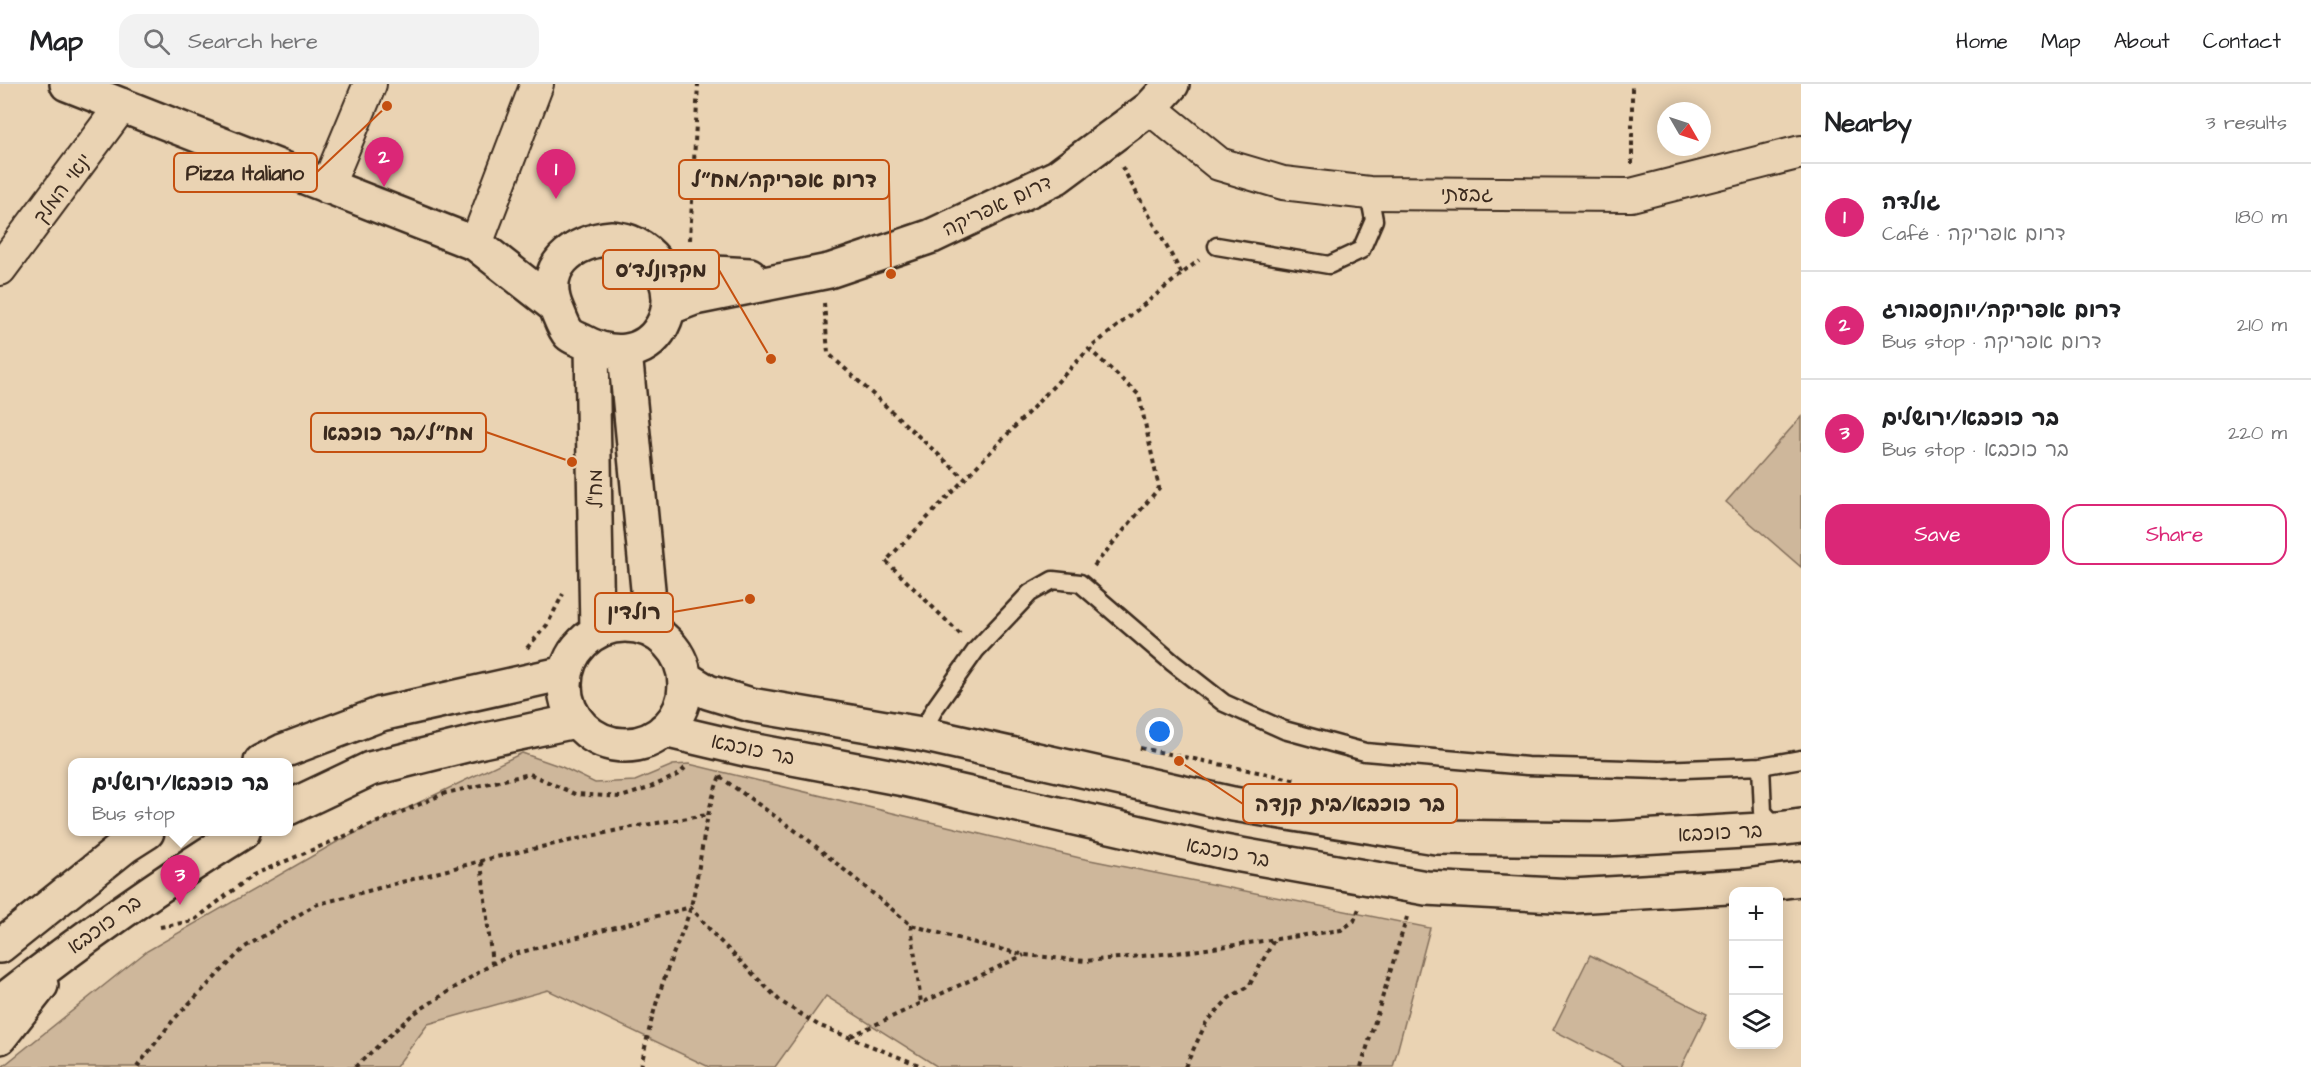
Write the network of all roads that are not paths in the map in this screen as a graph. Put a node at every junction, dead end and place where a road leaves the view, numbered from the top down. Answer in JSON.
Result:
{"nodes":[{"id":1,"x":67,"y":84,"type":"edge"},
{"id":2,"x":370,"y":84,"type":"edge"},
{"id":3,"x":537,"y":84,"type":"edge"},
{"id":4,"x":1172,"y":84,"type":"edge"},
{"id":5,"x":122,"y":105,"type":"junction"},
{"id":6,"x":1150,"y":108,"type":"junction"},
{"id":7,"x":1801,"y":152,"type":"edge"},
{"id":8,"x":327,"y":187,"type":"junction"},
{"id":9,"x":1369,"y":193,"type":"junction"},
{"id":10,"x":1216,"y":246,"type":"road end"},
{"id":11,"x":483,"y":250,"type":"junction"},
{"id":12,"x":563,"y":257,"type":"junction"},
{"id":13,"x":0,"y":270,"type":"edge"},
{"id":14,"x":662,"y":270,"type":"junction"},
{"id":15,"x":797,"y":277,"type":"junction"},
{"id":16,"x":555,"y":306,"type":"junction"},
{"id":17,"x":668,"y":308,"type":"junction"},
{"id":18,"x":592,"y":347,"type":"junction"},
{"id":19,"x":625,"y":352,"type":"junction"},
{"id":20,"x":648,"y":628,"type":"junction"},
{"id":21,"x":597,"y":631,"type":"junction"},
{"id":22,"x":565,"y":673,"type":"junction"},
{"id":23,"x":685,"y":678,"type":"junction"},
{"id":24,"x":575,"y":721,"type":"junction"},
{"id":25,"x":664,"y":730,"type":"junction"},
{"id":26,"x":921,"y":734,"type":"junction"},
{"id":27,"x":269,"y":758,"type":"edge"},
{"id":28,"x":1801,"y":759,"type":"edge"},
{"id":29,"x":1761,"y":766,"type":"junction"},
{"id":30,"x":293,"y":806,"type":"edge"},
{"id":31,"x":1790,"y":827,"type":"edge"},
{"id":32,"x":140,"y":836,"type":"edge"},
{"id":33,"x":235,"y":836,"type":"edge"},
{"id":34,"x":1801,"y":879,"type":"edge"},
{"id":35,"x":0,"y":946,"type":"edge"},
{"id":36,"x":70,"y":948,"type":"junction"},
{"id":37,"x":0,"y":1002,"type":"edge"},
{"id":38,"x":0,"y":1038,"type":"edge"}],
"edges":[{"from":1,"to":5,"type":"main road"},
{"from":2,"to":8,"type":"street"},
{"from":3,"to":11,"type":"street"},
{"from":4,"to":6,"type":"main road","name":"דרום אפריקה"},
{"from":5,"to":8,"type":"main road"},
{"from":5,"to":13,"type":"street","name":"ינאי המלך"},
{"from":6,"to":9,"type":"street","name":"גבעתי"},
{"from":6,"to":15,"type":"main road","name":"דרום אפריקה"},
{"from":7,"to":9,"type":"street","name":"גבעתי"},
{"from":8,"to":11,"type":"main road"},
{"from":9,"to":10,"type":"lane"},
{"from":11,"to":12,"type":"main road"},
{"from":11,"to":16,"type":"main road"},
{"from":12,"to":14,"type":"main road"},
{"from":12,"to":16,"type":"main road"},
{"from":14,"to":15,"type":"main road","name":"דרום אפריקה"},
{"from":14,"to":17,"type":"main road"},
{"from":15,"to":17,"type":"main road","name":"דרום אפריקה"},
{"from":16,"to":18,"type":"main road"},
{"from":17,"to":19,"type":"main road"},
{"from":18,"to":19,"type":"main road"},
{"from":18,"to":21,"type":"main road","name":"מח\"ל"},
{"from":19,"to":20,"type":"main road"},
{"from":20,"to":21,"type":"main road"},
{"from":20,"to":23,"type":"main road"},
{"from":21,"to":22,"type":"main road"},
{"from":22,"to":24,"type":"main road"},
{"from":22,"to":27,"type":"main road"},
{"from":23,"to":25,"type":"main road"},
{"from":23,"to":26,"type":"main road","name":"בר כוכבא"},
{"from":24,"to":25,"type":"main road"},
{"from":24,"to":30,"type":"main road"},
{"from":25,"to":34,"type":"main road","name":"בר כוכבא"},
{"from":26,"to":29,"type":"lane"},
{"from":26,"to":31,"type":"main road","name":"בר כוכבא"},
{"from":28,"to":29,"type":"lane"},
{"from":29,"to":31,"type":"lane"},
{"from":32,"to":35,"type":"main road"},
{"from":33,"to":36,"type":"main road","name":"בר כוכבא"},
{"from":36,"to":37,"type":"main road","name":"בר כוכבא"},
{"from":36,"to":38,"type":"main road"}]}
